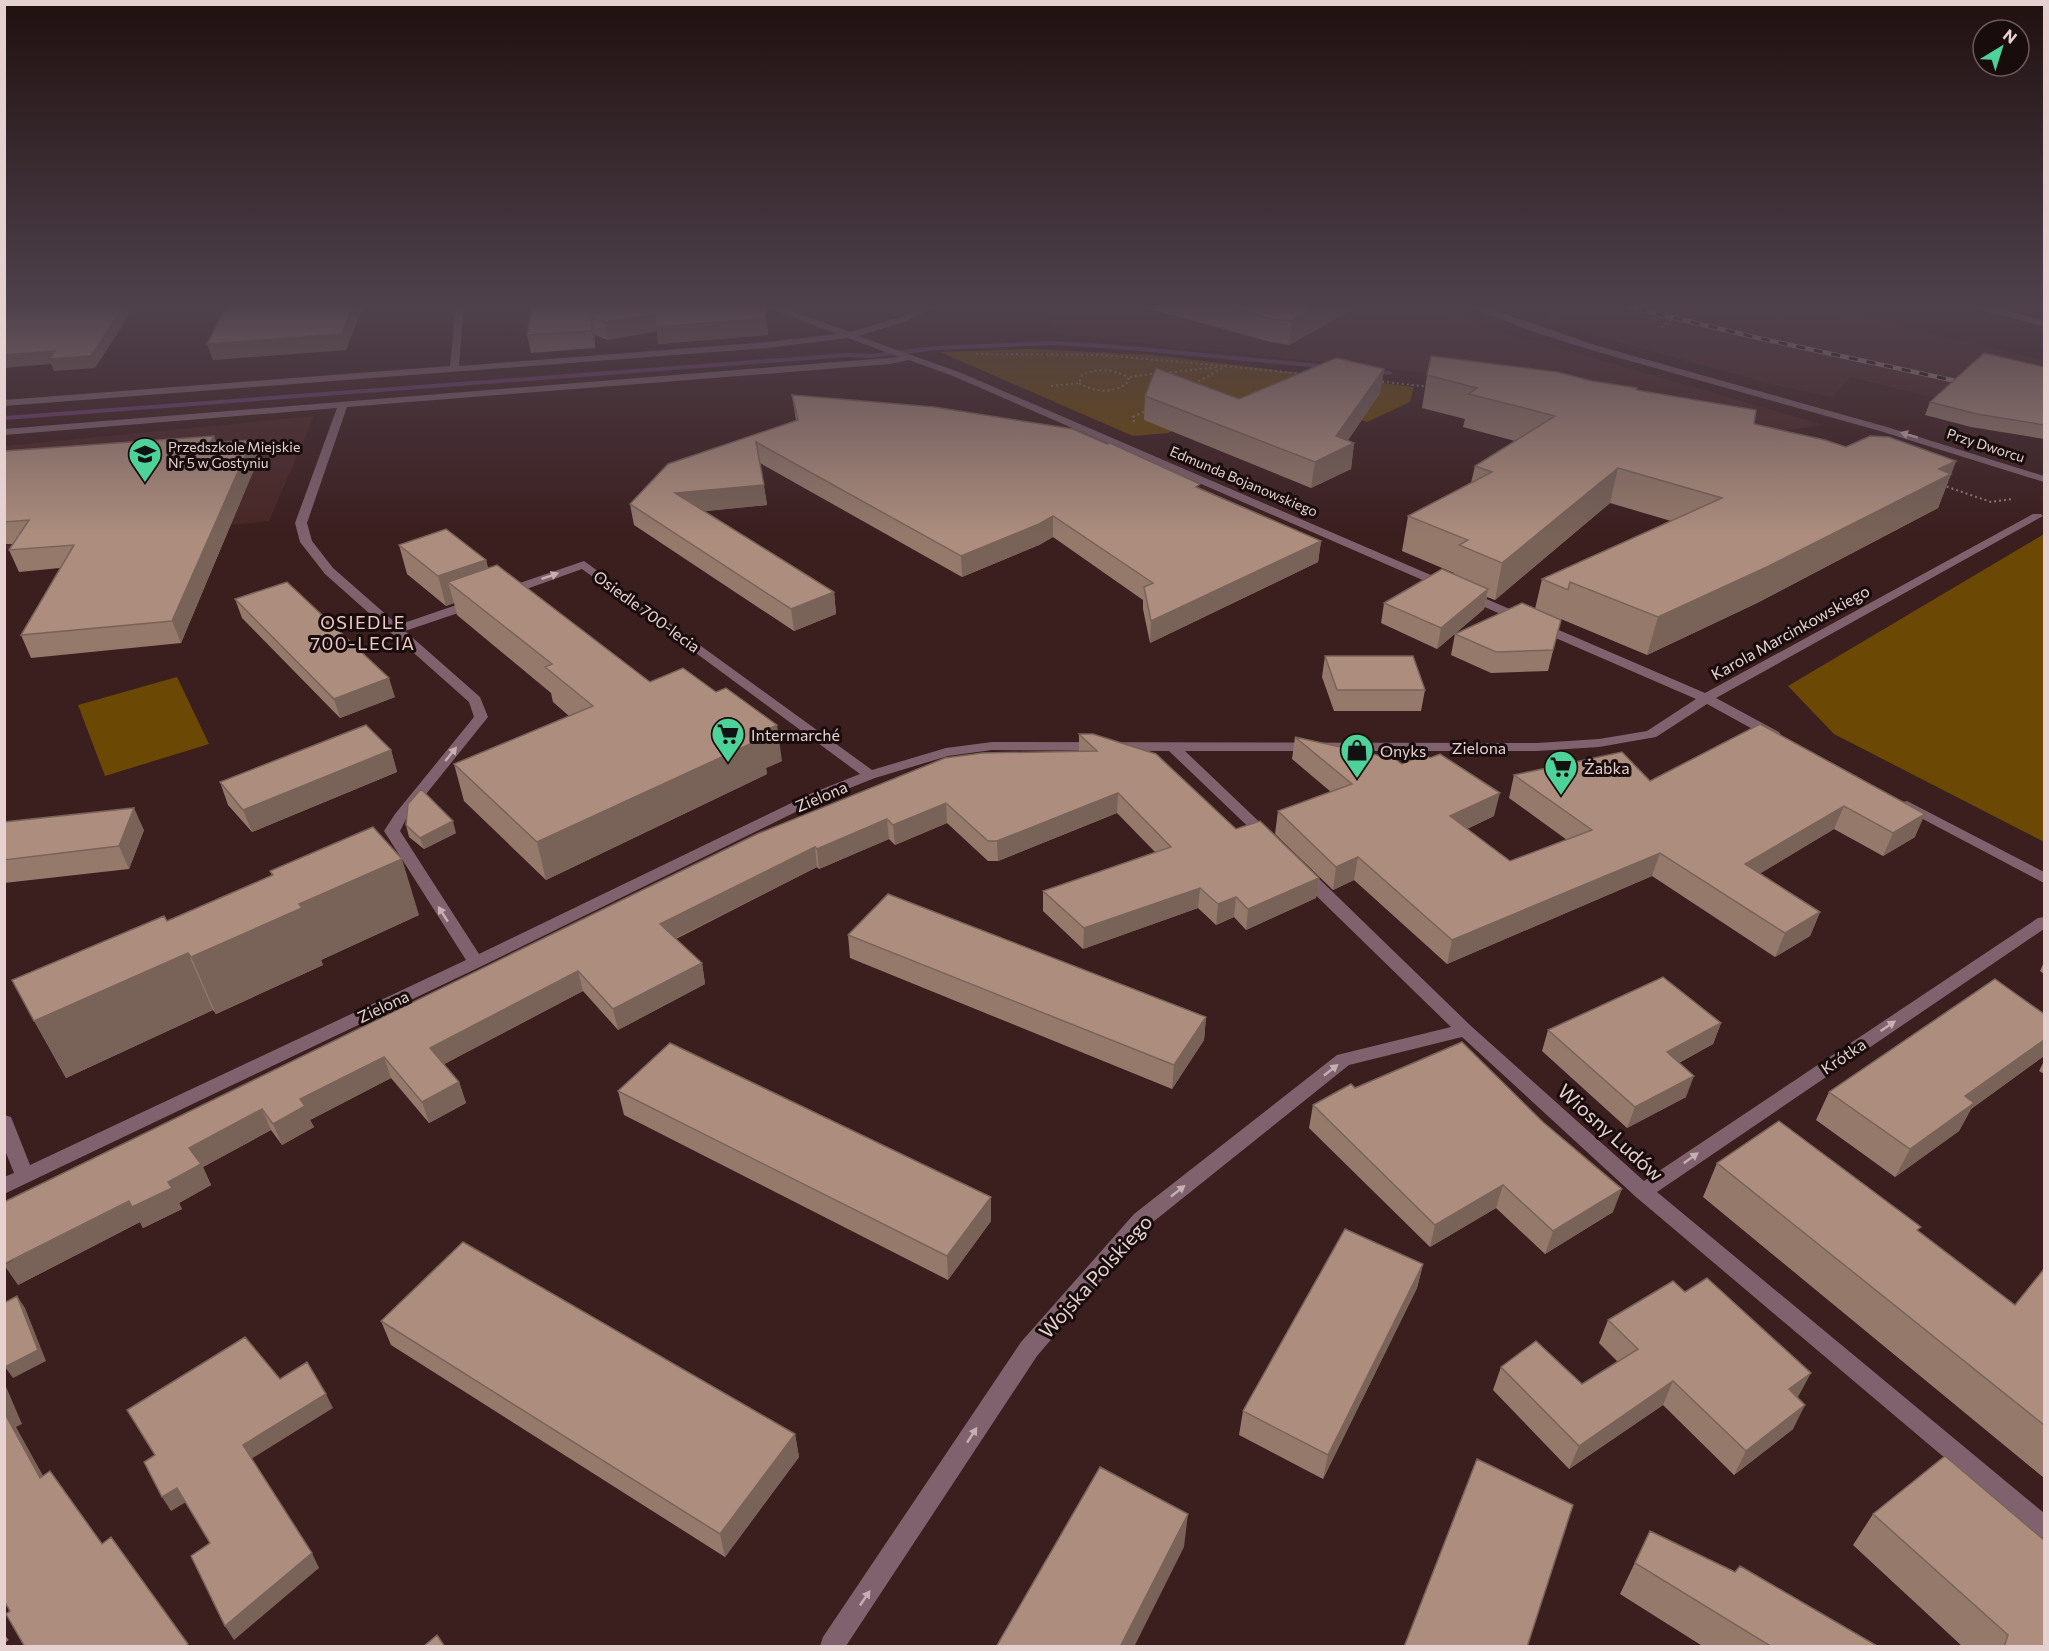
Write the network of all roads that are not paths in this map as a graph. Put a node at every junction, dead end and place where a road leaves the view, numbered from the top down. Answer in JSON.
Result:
{"nodes":[{"id":1,"x":281,"y":382,"type":"edge"},
{"id":2,"x":629,"y":382,"type":"edge"},
{"id":3,"x":970,"y":382,"type":"edge"},
{"id":4,"x":1716,"y":382,"type":"edge"},
{"id":5,"x":4,"y":403,"type":"edge"},
{"id":6,"x":343,"y":405,"type":"junction"},
{"id":7,"x":4,"y":432,"type":"edge"},
{"id":8,"x":2044,"y":479,"type":"edge"},
{"id":9,"x":2037,"y":516,"type":"dead end"},
{"id":10,"x":396,"y":630,"type":"junction"},
{"id":11,"x":1706,"y":699,"type":"junction"},
{"id":12,"x":1791,"y":744,"type":"edge"},
{"id":13,"x":1171,"y":745,"type":"junction"},
{"id":14,"x":870,"y":775,"type":"junction"},
{"id":15,"x":1896,"y":800,"type":"edge"},
{"id":16,"x":1276,"y":846,"type":"edge"},
{"id":17,"x":1293,"y":863,"type":"edge"},
{"id":18,"x":2044,"y":878,"type":"edge"},
{"id":19,"x":2044,"y":922,"type":"edge"},
{"id":20,"x":476,"y":962,"type":"junction"},
{"id":21,"x":1465,"y":1030,"type":"junction"},
{"id":22,"x":4,"y":1122,"type":"edge"},
{"id":23,"x":25,"y":1176,"type":"junction"},
{"id":24,"x":4,"y":1186,"type":"edge"},
{"id":25,"x":1643,"y":1192,"type":"junction"},
{"id":26,"x":2044,"y":1527,"type":"edge"},
{"id":27,"x":832,"y":1647,"type":"edge"}],
"edges":[{"from":1,"to":5,"type":"street"},
{"from":2,"to":6,"type":"street"},
{"from":3,"to":11,"type":"street","name":"Edmunda Bojanowskiego"},
{"from":8,"to":4,"type":"street","name":"Przy Dworcu","one_way":true},
{"from":6,"to":7,"type":"street"},
{"from":6,"to":10,"type":"street"},
{"from":9,"to":11,"type":"street","name":"Karola Marcinkowskiego"},
{"from":10,"to":14,"type":"street","name":"Osiedle 700-lecia","one_way":true},
{"from":20,"to":10,"type":"street","one_way":true},
{"from":11,"to":12,"type":"street","name":"Karola Marcinkowskiego"},
{"from":11,"to":13,"type":"street","name":"Zielona"},
{"from":13,"to":14,"type":"street","name":"Zielona"},
{"from":13,"to":16,"type":"street"},
{"from":14,"to":20,"type":"street","name":"Zielona"},
{"from":15,"to":18,"type":"street"},
{"from":17,"to":21,"type":"street","name":"Wiosny Ludów"},
{"from":25,"to":19,"type":"street","name":"Krótka","one_way":true},
{"from":20,"to":23,"type":"street","name":"Zielona"},
{"from":21,"to":25,"type":"street","name":"Wiosny Ludów"},
{"from":27,"to":21,"type":"street","name":"Wojska Polskiego","one_way":true},
{"from":22,"to":23,"type":"street"},
{"from":23,"to":24,"type":"street","name":"Zielona"},
{"from":25,"to":26,"type":"street","name":"Wiosny Ludów"}]}
